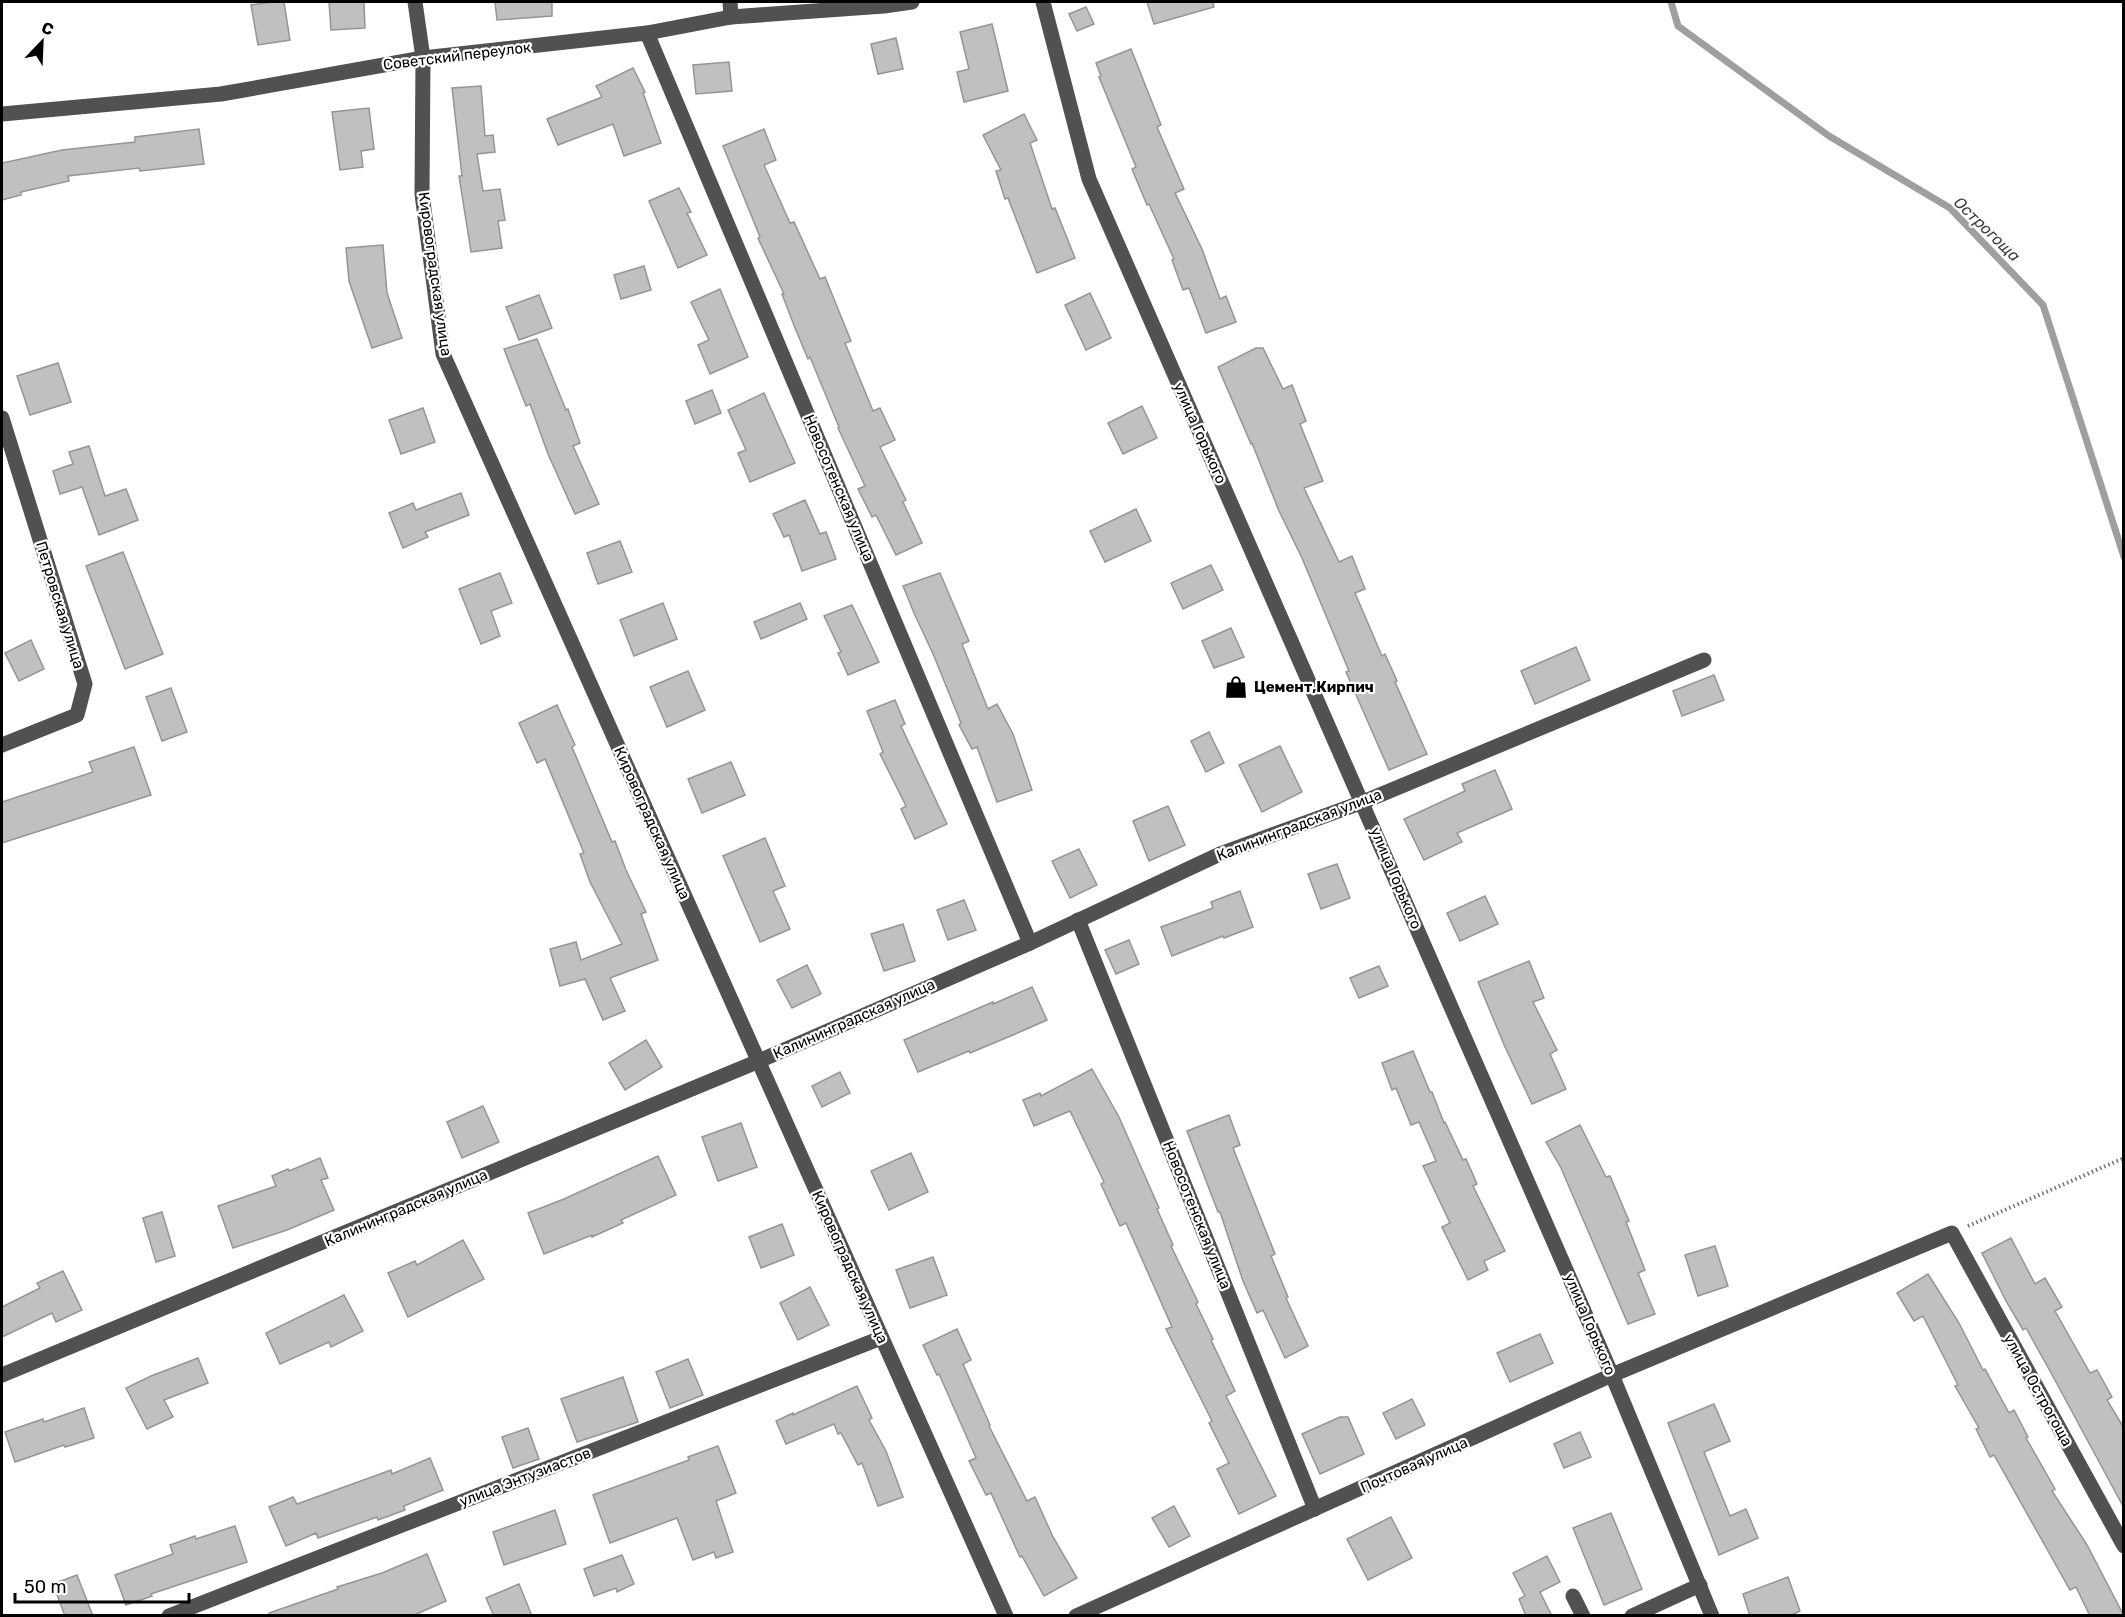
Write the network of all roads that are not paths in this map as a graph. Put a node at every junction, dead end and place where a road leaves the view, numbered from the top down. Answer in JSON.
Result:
{"nodes":[{"id":1,"x":415,"y":2,"type":"edge"},
{"id":2,"x":912,"y":2,"type":"edge"},
{"id":3,"x":1043,"y":2,"type":"edge"},
{"id":4,"x":730,"y":9,"type":"edge"},
{"id":5,"x":647,"y":33,"type":"junction"},
{"id":6,"x":423,"y":58,"type":"junction"},
{"id":7,"x":2,"y":114,"type":"edge"},
{"id":8,"x":2,"y":418,"type":"edge"},
{"id":9,"x":1704,"y":660,"type":"dead end"},
{"id":10,"x":2,"y":745,"type":"edge"},
{"id":11,"x":1363,"y":802,"type":"junction"},
{"id":12,"x":1078,"y":920,"type":"junction"},
{"id":13,"x":1030,"y":943,"type":"junction"},
{"id":14,"x":759,"y":1061,"type":"junction"},
{"id":15,"x":1952,"y":1233,"type":"joint"},
{"id":16,"x":881,"y":1338,"type":"junction"},
{"id":17,"x":1612,"y":1375,"type":"junction"},
{"id":18,"x":2,"y":1376,"type":"edge"},
{"id":19,"x":1315,"y":1509,"type":"junction"},
{"id":20,"x":2124,"y":1546,"type":"edge"},
{"id":21,"x":1700,"y":1585,"type":"junction"},
{"id":22,"x":1574,"y":1596,"type":"dead end"},
{"id":23,"x":169,"y":1616,"type":"edge"},
{"id":24,"x":1006,"y":1616,"type":"edge"},
{"id":25,"x":1076,"y":1616,"type":"edge"},
{"id":26,"x":1582,"y":1616,"type":"edge"},
{"id":27,"x":1632,"y":1616,"type":"edge"},
{"id":28,"x":1712,"y":1616,"type":"edge"}],
"edges":[{"from":1,"to":6,"type":"street","name":"Кировоградская улица"},
{"from":2,"to":4,"type":"street","name":"Советский переулок"},
{"from":3,"to":11,"type":"street","name":"улица Горького"},
{"from":4,"to":5,"type":"street","name":"Советский переулок"},
{"from":5,"to":6,"type":"street","name":"Советский переулок"},
{"from":5,"to":13,"type":"street","name":"Новосотенская улица"},
{"from":6,"to":7,"type":"street","name":"Советский переулок"},
{"from":6,"to":14,"type":"street","name":"Кировоградская улица"},
{"from":8,"to":10,"type":"street","name":"Петровская улица"},
{"from":9,"to":11,"type":"street","name":"Калининградская улица"},
{"from":11,"to":12,"type":"street","name":"Калининградская улица"},
{"from":11,"to":17,"type":"street","name":"улица Горького"},
{"from":12,"to":13,"type":"street","name":"Калининградская улица"},
{"from":12,"to":19,"type":"street","name":"Новосотенская улица"},
{"from":13,"to":14,"type":"street","name":"Калининградская улица"},
{"from":14,"to":16,"type":"street","name":"Кировоградская улица"},
{"from":14,"to":18,"type":"street","name":"Калининградская улица"},
{"from":15,"to":17,"type":"street","name":"Почтовая улица"},
{"from":15,"to":20,"type":"street","name":"улица Острогоща"},
{"from":16,"to":23,"type":"street","name":"улица Энтузиастов"},
{"from":16,"to":24,"type":"street","name":"Кировоградская улица"},
{"from":17,"to":19,"type":"street","name":"Почтовая улица"},
{"from":17,"to":21,"type":"street","name":"улица Горького"},
{"from":19,"to":25,"type":"street","name":"Почтовая улица"},
{"from":21,"to":27,"type":"street"},
{"from":21,"to":28,"type":"street","name":"улица Горького"},
{"from":22,"to":26,"type":"street"}]}
